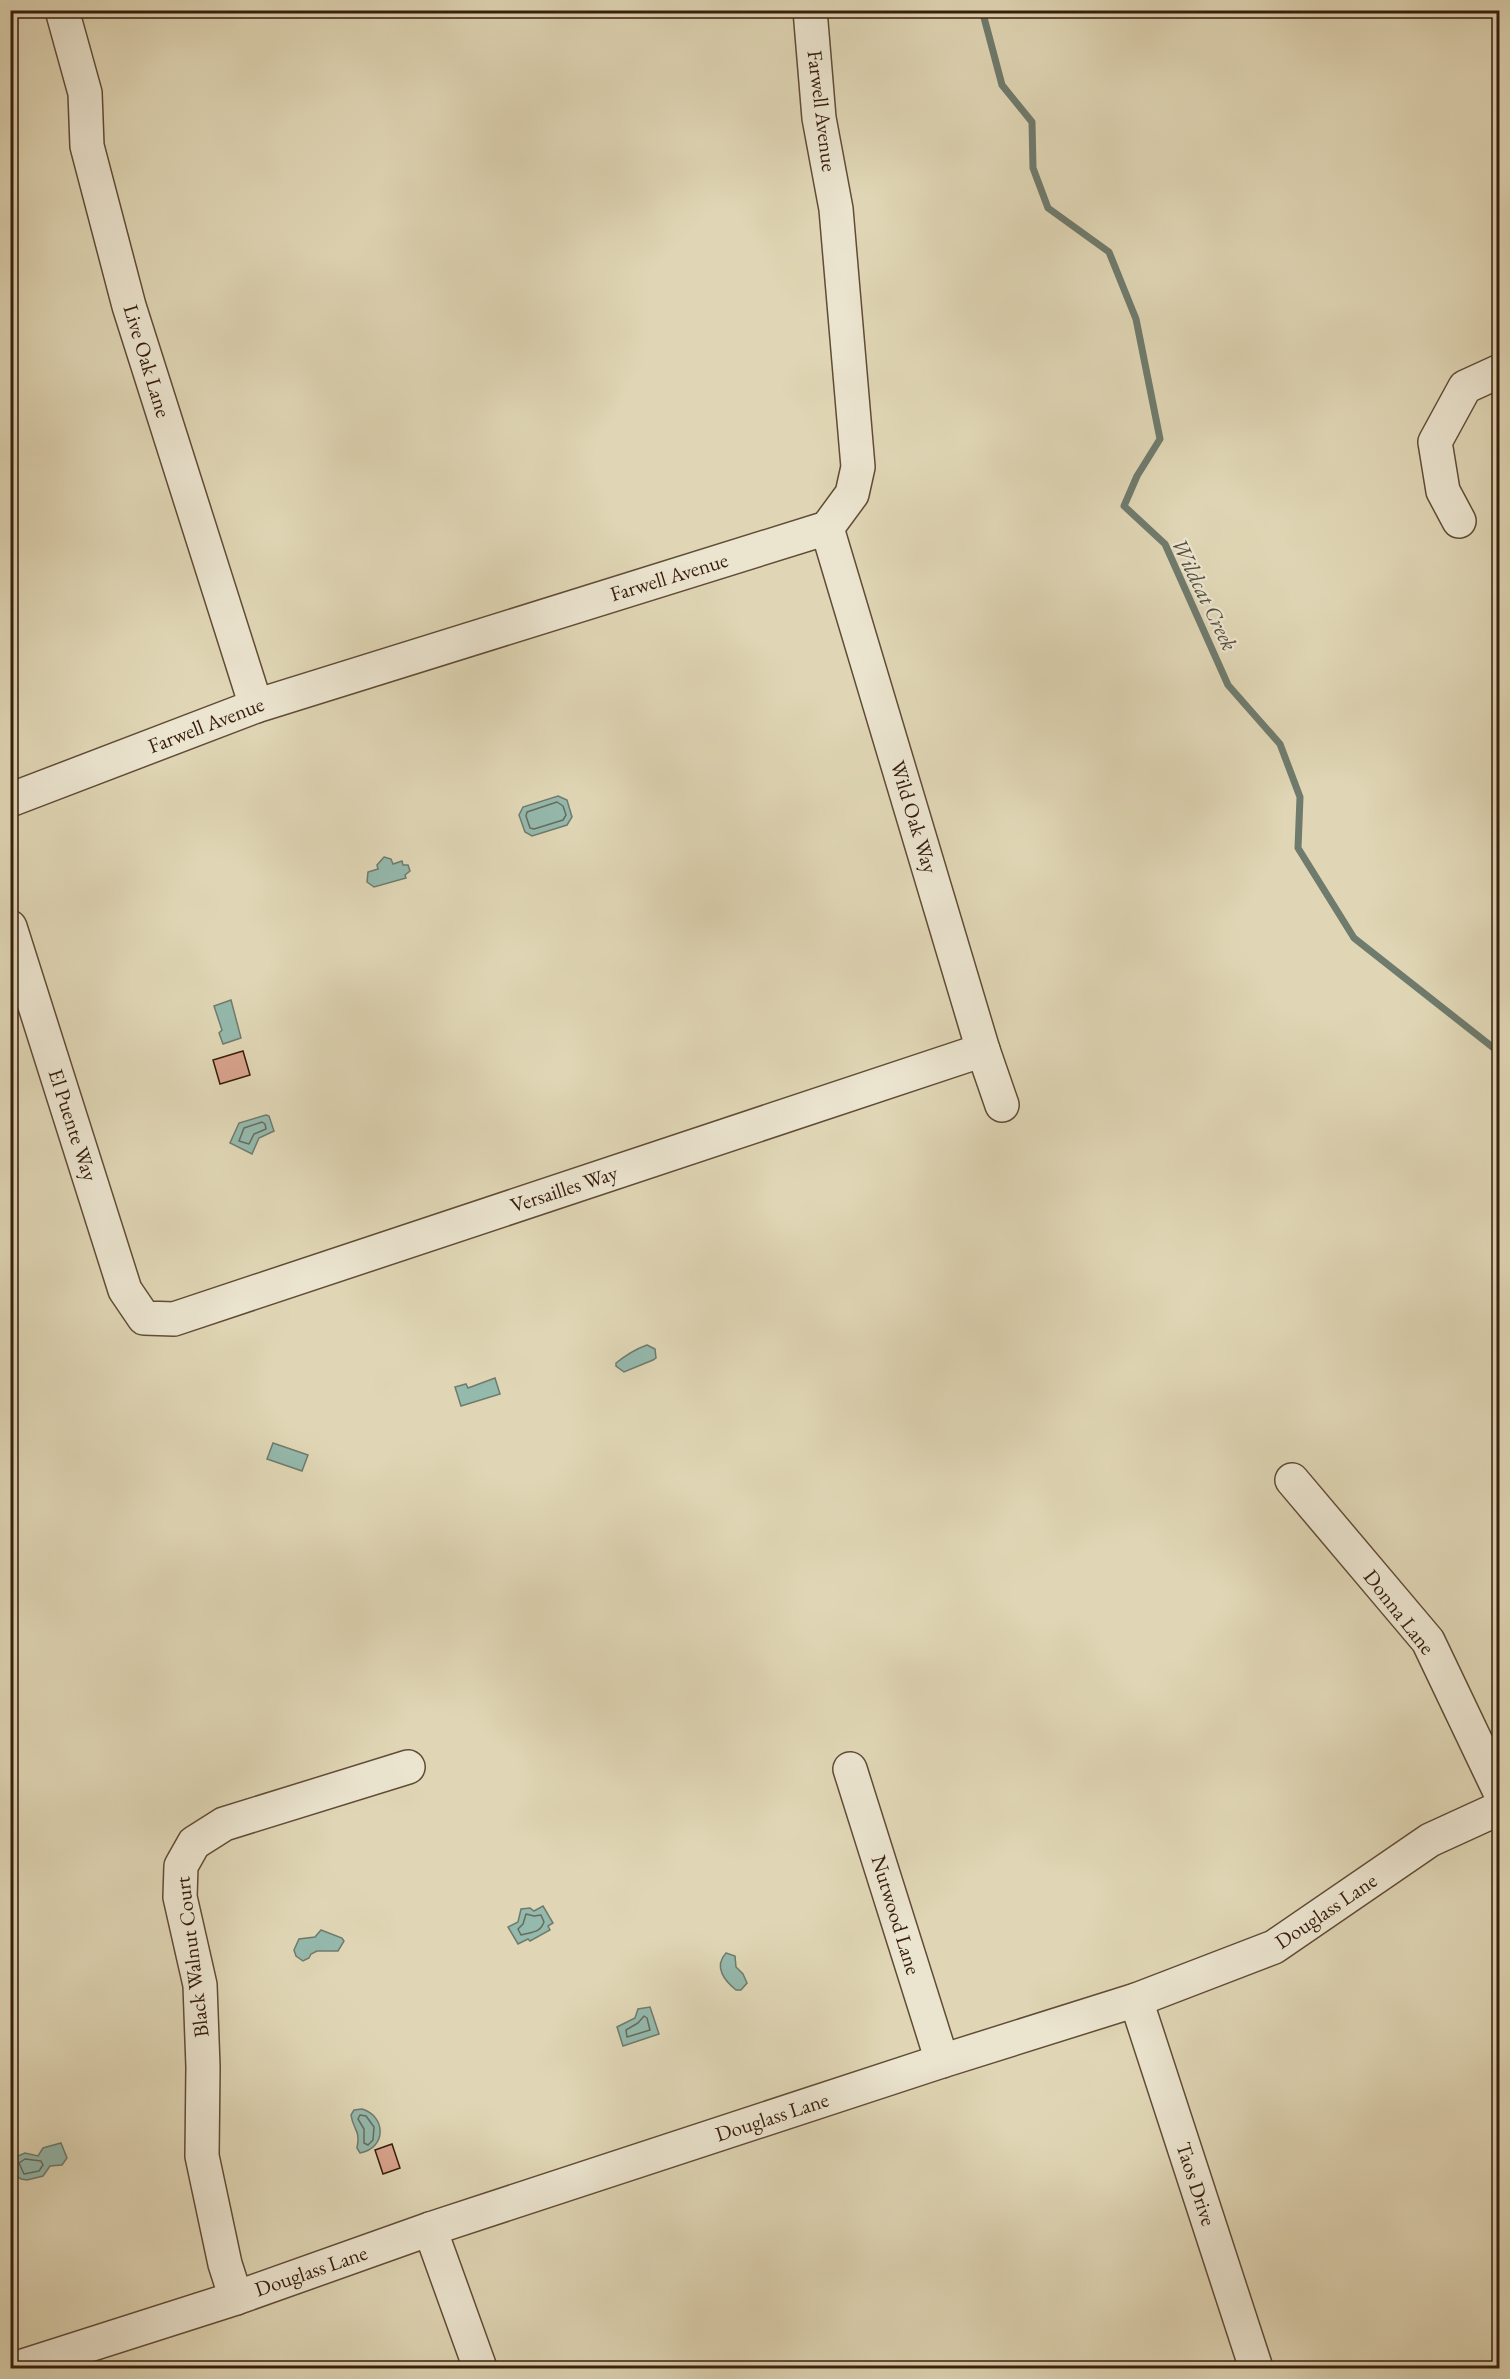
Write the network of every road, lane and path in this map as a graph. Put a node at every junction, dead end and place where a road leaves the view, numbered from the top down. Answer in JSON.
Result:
{"nodes":[{"id":1,"x":62,"y":10,"type":"edge"},
{"id":2,"x":810,"y":10,"type":"edge"},
{"id":3,"x":1500,"y":371,"type":"edge"},
{"id":4,"x":1459,"y":521,"type":"dead end"},
{"id":5,"x":827,"y":528,"type":"junction"},
{"id":6,"x":256,"y":706,"type":"junction"},
{"id":7,"x":10,"y":800,"type":"edge"},
{"id":8,"x":10,"y":927,"type":"edge"},
{"id":9,"x":983,"y":1050,"type":"junction"},
{"id":10,"x":1002,"y":1105,"type":"dead end"},
{"id":11,"x":144,"y":1318,"type":"joint"},
{"id":12,"x":1292,"y":1480,"type":"dead end"},
{"id":13,"x":408,"y":1767,"type":"dead end"},
{"id":14,"x":850,"y":1769,"type":"dead end"},
{"id":15,"x":1500,"y":1792,"type":"edge"},
{"id":16,"x":1500,"y":1808,"type":"edge"},
{"id":17,"x":1136,"y":2000,"type":"junction"},
{"id":18,"x":942,"y":2061,"type":"junction"},
{"id":19,"x":430,"y":2229,"type":"junction"},
{"id":20,"x":236,"y":2298,"type":"junction"},
{"id":21,"x":17,"y":2368,"type":"edge"},
{"id":22,"x":480,"y":2368,"type":"edge"},
{"id":23,"x":1256,"y":2368,"type":"edge"}],
"edges":[{"from":1,"to":6,"type":"street","name":"Live Oak Lane"},
{"from":2,"to":5,"type":"street","name":"Farwell Avenue"},
{"from":3,"to":4,"type":"street"},
{"from":5,"to":6,"type":"street","name":"Farwell Avenue"},
{"from":5,"to":9,"type":"street","name":"Wild Oak Way"},
{"from":6,"to":7,"type":"street","name":"Farwell Avenue"},
{"from":8,"to":11,"type":"street","name":"El Puente Way"},
{"from":9,"to":10,"type":"street","name":"Wild Oak Way"},
{"from":9,"to":11,"type":"street","name":"Versailles Way"},
{"from":12,"to":15,"type":"street","name":"Donna Lane"},
{"from":13,"to":20,"type":"street","name":"Black Walnut Court"},
{"from":14,"to":18,"type":"street","name":"Nutwood Lane"},
{"from":16,"to":17,"type":"street","name":"Douglass Lane"},
{"from":17,"to":18,"type":"street","name":"Douglass Lane"},
{"from":17,"to":23,"type":"street","name":"Taos Drive"},
{"from":18,"to":19,"type":"street","name":"Douglass Lane"},
{"from":19,"to":20,"type":"street","name":"Douglass Lane"},
{"from":19,"to":22,"type":"street"},
{"from":20,"to":21,"type":"street","name":"Douglass Lane"}]}
